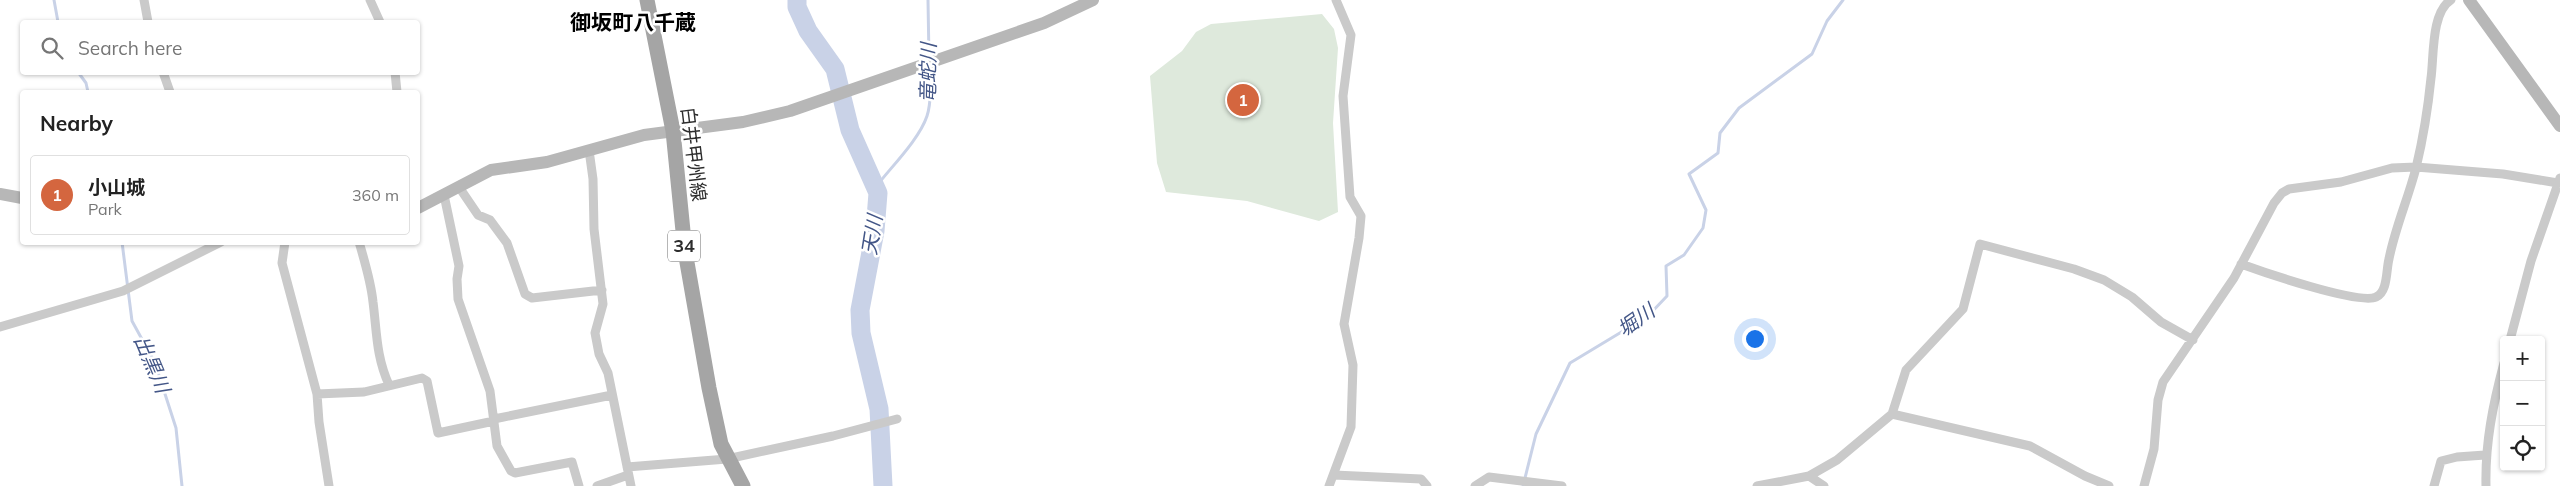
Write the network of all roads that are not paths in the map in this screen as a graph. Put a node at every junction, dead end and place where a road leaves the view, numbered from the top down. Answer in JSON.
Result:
{"nodes":[{"id":1,"x":144,"y":0,"type":"edge"},
{"id":2,"x":370,"y":0,"type":"edge"},
{"id":3,"x":647,"y":0,"type":"edge"},
{"id":4,"x":1093,"y":0,"type":"edge"},
{"id":5,"x":1336,"y":0,"type":"edge"},
{"id":6,"x":2451,"y":0,"type":"edge"},
{"id":7,"x":2468,"y":0,"type":"edge"},
{"id":8,"x":148,"y":20,"type":"edge"},
{"id":9,"x":379,"y":20,"type":"edge"},
{"id":10,"x":164,"y":75,"type":"edge"},
{"id":11,"x":395,"y":75,"type":"edge"},
{"id":12,"x":169,"y":90,"type":"edge"},
{"id":13,"x":397,"y":90,"type":"edge"},
{"id":14,"x":2560,"y":126,"type":"edge"},
{"id":15,"x":673,"y":131,"type":"junction"},
{"id":16,"x":589,"y":150,"type":"junction"},
{"id":17,"x":2416,"y":167,"type":"junction"},
{"id":18,"x":2559,"y":181,"type":"edge"},
{"id":19,"x":459,"y":187,"type":"junction"},
{"id":20,"x":0,"y":194,"type":"edge"},
{"id":21,"x":444,"y":195,"type":"junction"},
{"id":22,"x":20,"y":198,"type":"edge"},
{"id":23,"x":420,"y":207,"type":"edge"},
{"id":24,"x":215,"y":245,"type":"edge"},
{"id":25,"x":284,"y":245,"type":"edge"},
{"id":26,"x":360,"y":245,"type":"edge"},
{"id":27,"x":2241,"y":264,"type":"junction"},
{"id":28,"x":602,"y":290,"type":"junction"},
{"id":29,"x":0,"y":327,"type":"edge"},
{"id":30,"x":2511,"y":336,"type":"edge"},
{"id":31,"x":2193,"y":340,"type":"junction"},
{"id":32,"x":2500,"y":378,"type":"edge"},
{"id":33,"x":389,"y":385,"type":"junction"},
{"id":34,"x":317,"y":394,"type":"junction"},
{"id":35,"x":612,"y":395,"type":"junction"},
{"id":36,"x":1892,"y":414,"type":"junction"},
{"id":37,"x":897,"y":418,"type":"dead end"},
{"id":38,"x":494,"y":420,"type":"junction"},
{"id":39,"x":2485,"y":455,"type":"junction"},
{"id":40,"x":727,"y":459,"type":"junction"},
{"id":41,"x":628,"y":471,"type":"junction"},
{"id":42,"x":1334,"y":474,"type":"junction"},
{"id":43,"x":1809,"y":476,"type":"junction"},
{"id":44,"x":329,"y":486,"type":"edge"},
{"id":45,"x":579,"y":486,"type":"edge"},
{"id":46,"x":597,"y":486,"type":"edge"},
{"id":47,"x":631,"y":486,"type":"edge"},
{"id":48,"x":743,"y":486,"type":"edge"},
{"id":49,"x":1329,"y":486,"type":"edge"},
{"id":50,"x":1427,"y":486,"type":"edge"},
{"id":51,"x":1475,"y":486,"type":"edge"},
{"id":52,"x":1562,"y":486,"type":"edge"},
{"id":53,"x":1761,"y":486,"type":"edge"},
{"id":54,"x":1824,"y":486,"type":"edge"},
{"id":55,"x":2109,"y":486,"type":"edge"},
{"id":56,"x":2144,"y":486,"type":"edge"},
{"id":57,"x":2434,"y":486,"type":"edge"},
{"id":58,"x":2486,"y":486,"type":"edge"}],
"edges":[{"from":1,"to":8,"type":"street"},
{"from":2,"to":9,"type":"street"},
{"from":3,"to":15,"type":"main road","name":"白井甲州線","number":"34"},
{"from":4,"to":15,"type":"street"},
{"from":5,"to":42,"type":"street"},
{"from":6,"to":17,"type":"street"},
{"from":7,"to":14,"type":"street"},
{"from":10,"to":12,"type":"street"},
{"from":11,"to":13,"type":"street"},
{"from":15,"to":16,"type":"street"},
{"from":15,"to":40,"type":"main road","name":"白井甲州線","number":"34"},
{"from":16,"to":19,"type":"street"},
{"from":16,"to":28,"type":"street"},
{"from":17,"to":18,"type":"street"},
{"from":17,"to":27,"type":"street"},
{"from":17,"to":27,"type":"street"},
{"from":18,"to":30,"type":"street"},
{"from":19,"to":21,"type":"street"},
{"from":19,"to":28,"type":"street"},
{"from":20,"to":22,"type":"street"},
{"from":21,"to":23,"type":"street"},
{"from":21,"to":38,"type":"street"},
{"from":24,"to":29,"type":"street"},
{"from":25,"to":34,"type":"street"},
{"from":26,"to":33,"type":"street"},
{"from":27,"to":31,"type":"street"},
{"from":28,"to":35,"type":"street"},
{"from":31,"to":36,"type":"street"},
{"from":31,"to":56,"type":"street"},
{"from":32,"to":39,"type":"street"},
{"from":33,"to":34,"type":"street"},
{"from":33,"to":38,"type":"street"},
{"from":34,"to":44,"type":"street"},
{"from":35,"to":38,"type":"street"},
{"from":35,"to":41,"type":"street"},
{"from":36,"to":43,"type":"street"},
{"from":36,"to":55,"type":"street"},
{"from":37,"to":40,"type":"street"},
{"from":38,"to":45,"type":"street"},
{"from":39,"to":57,"type":"street"},
{"from":39,"to":58,"type":"street"},
{"from":40,"to":41,"type":"street"},
{"from":40,"to":48,"type":"main road","name":"白井甲州線","number":"34"},
{"from":41,"to":46,"type":"street"},
{"from":41,"to":47,"type":"street"},
{"from":42,"to":49,"type":"street"},
{"from":42,"to":50,"type":"street"},
{"from":43,"to":53,"type":"street"},
{"from":43,"to":54,"type":"street"},
{"from":51,"to":52,"type":"street"}]}
